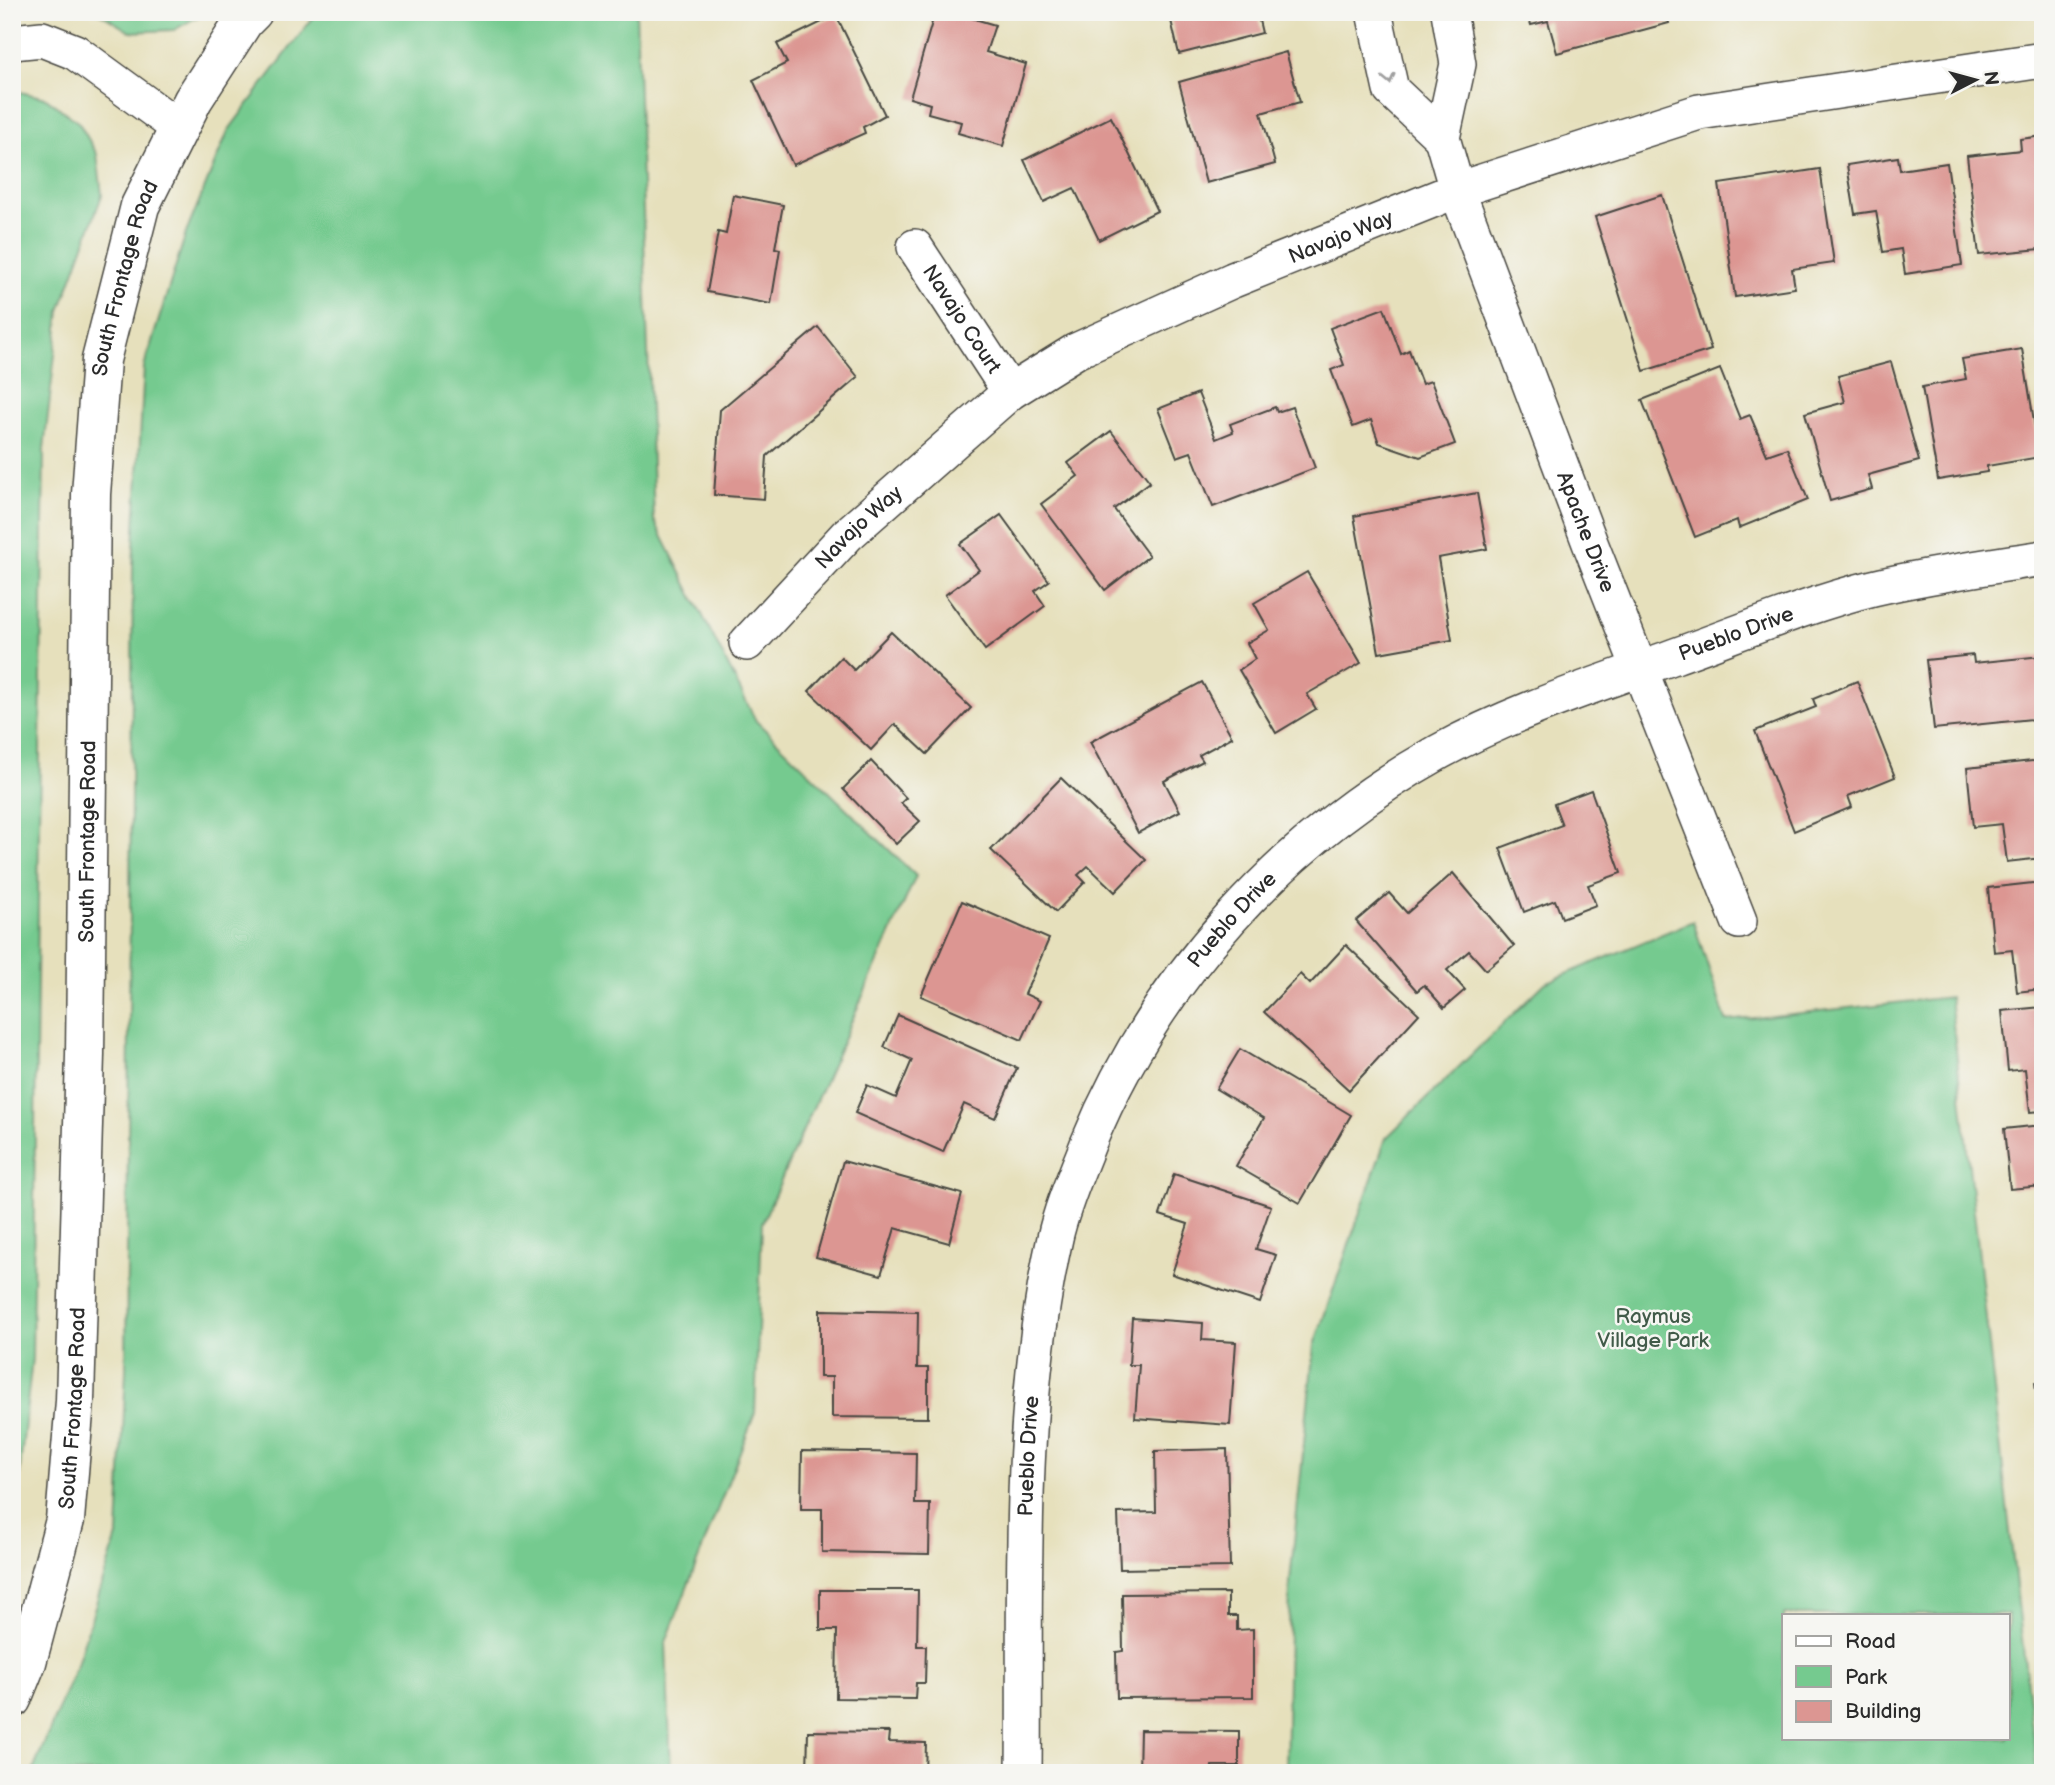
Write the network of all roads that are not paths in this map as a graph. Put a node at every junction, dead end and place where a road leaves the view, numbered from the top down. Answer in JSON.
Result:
{"nodes":[{"id":1,"x":253,"y":12,"type":"edge"},
{"id":2,"x":1374,"y":12,"type":"edge"},
{"id":3,"x":1449,"y":12,"type":"edge"},
{"id":4,"x":12,"y":42,"type":"edge"},
{"id":5,"x":2043,"y":60,"type":"edge"},
{"id":6,"x":179,"y":128,"type":"junction"},
{"id":7,"x":1442,"y":138,"type":"junction"},
{"id":8,"x":1457,"y":190,"type":"junction"},
{"id":9,"x":915,"y":247,"type":"dead end"},
{"id":10,"x":1010,"y":392,"type":"junction"},
{"id":11,"x":2043,"y":558,"type":"edge"},
{"id":12,"x":747,"y":643,"type":"dead end"},
{"id":13,"x":1642,"y":668,"type":"junction"},
{"id":14,"x":1739,"y":921,"type":"dead end"},
{"id":15,"x":12,"y":1699,"type":"edge"},
{"id":16,"x":1024,"y":1773,"type":"edge"}],
"edges":[{"from":1,"to":6,"type":"street","name":"South Frontage Road"},
{"from":2,"to":7,"type":"street","one_way":true},
{"from":3,"to":7,"type":"street","name":"Apache Drive"},
{"from":4,"to":6,"type":"street"},
{"from":5,"to":8,"type":"street","name":"Navajo Way"},
{"from":6,"to":15,"type":"street","name":"South Frontage Road"},
{"from":7,"to":8,"type":"street","name":"Apache Drive"},
{"from":8,"to":10,"type":"street","name":"Navajo Way"},
{"from":8,"to":13,"type":"street","name":"Apache Drive"},
{"from":9,"to":10,"type":"street","name":"Navajo Court"},
{"from":10,"to":12,"type":"street","name":"Navajo Way"},
{"from":11,"to":13,"type":"street","name":"Pueblo Drive"},
{"from":13,"to":14,"type":"street","name":"Apache Drive"},
{"from":13,"to":16,"type":"street","name":"Pueblo Drive"}]}
